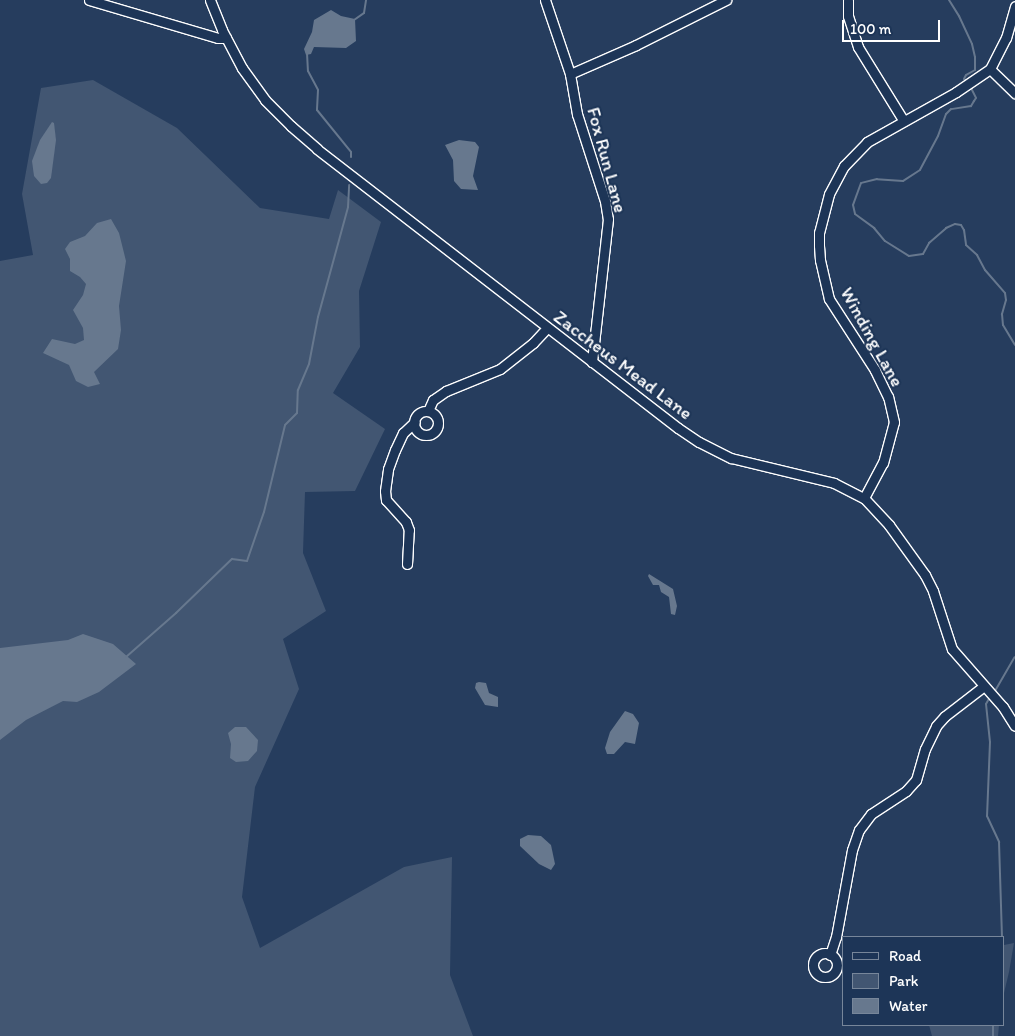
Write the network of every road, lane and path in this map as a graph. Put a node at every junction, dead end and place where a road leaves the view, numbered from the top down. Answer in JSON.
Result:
{"nodes":[{"id":1,"x":90,"y":0,"type":"edge"},
{"id":2,"x":210,"y":0,"type":"edge"},
{"id":3,"x":545,"y":0,"type":"edge"},
{"id":4,"x":726,"y":0,"type":"edge"},
{"id":5,"x":848,"y":0,"type":"edge"},
{"id":6,"x":1015,"y":6,"type":"edge"},
{"id":7,"x":226,"y":38,"type":"junction"},
{"id":8,"x":990,"y":69,"type":"junction"},
{"id":9,"x":570,"y":74,"type":"junction"},
{"id":10,"x":1015,"y":94,"type":"edge"},
{"id":11,"x":903,"y":120,"type":"junction"},
{"id":12,"x":547,"y":328,"type":"junction"},
{"id":13,"x":592,"y":362,"type":"junction"},
{"id":14,"x":428,"y":411,"type":"junction"},
{"id":15,"x":414,"y":422,"type":"junction"},
{"id":16,"x":864,"y":498,"type":"junction"},
{"id":17,"x":407,"y":564,"type":"dead end"},
{"id":18,"x":986,"y":688,"type":"junction"},
{"id":19,"x":1015,"y":726,"type":"edge"},
{"id":20,"x":830,"y":955,"type":"dead end"}],
"edges":[{"from":1,"to":7,"type":"street"},
{"from":2,"to":7,"type":"street","name":"Zaccheus Mead Lane"},
{"from":3,"to":9,"type":"street","name":"Fox Run Lane"},
{"from":4,"to":9,"type":"street"},
{"from":5,"to":11,"type":"street"},
{"from":6,"to":8,"type":"street","name":"Winding Lane"},
{"from":7,"to":12,"type":"street","name":"Zaccheus Mead Lane"},
{"from":8,"to":10,"type":"street"},
{"from":8,"to":11,"type":"street","name":"Winding Lane"},
{"from":9,"to":13,"type":"street","name":"Fox Run Lane"},
{"from":11,"to":16,"type":"street","name":"Winding Lane"},
{"from":12,"to":13,"type":"street","name":"Zaccheus Mead Lane"},
{"from":12,"to":14,"type":"street"},
{"from":13,"to":16,"type":"street","name":"Zaccheus Mead Lane"},
{"from":14,"to":15,"type":"street"},
{"from":14,"to":15,"type":"street"},
{"from":15,"to":17,"type":"street"},
{"from":16,"to":18,"type":"street","name":"Zaccheus Mead Lane"},
{"from":18,"to":19,"type":"street","name":"Zaccheus Mead Lane"},
{"from":18,"to":20,"type":"street"}]}
